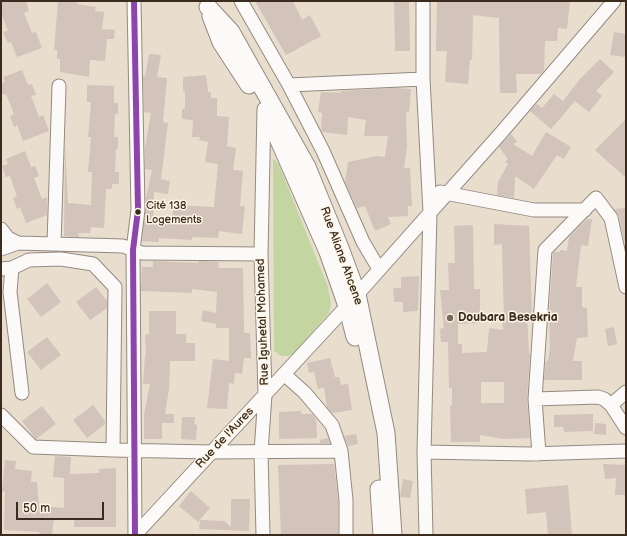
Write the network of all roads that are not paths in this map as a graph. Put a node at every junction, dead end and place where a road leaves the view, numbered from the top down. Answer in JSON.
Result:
{"nodes":[{"id":1,"x":134,"y":1,"type":"edge"},
{"id":2,"x":240,"y":1,"type":"edge"},
{"id":3,"x":423,"y":1,"type":"edge"},
{"id":4,"x":614,"y":1,"type":"edge"},
{"id":5,"x":206,"y":4,"type":"edge"},
{"id":6,"x":423,"y":79,"type":"junction"},
{"id":7,"x":289,"y":85,"type":"junction"},
{"id":8,"x":58,"y":86,"type":"dead end"},
{"id":9,"x":264,"y":109,"type":"junction"},
{"id":10,"x":429,"y":190,"type":"junction"},
{"id":11,"x":447,"y":194,"type":"junction"},
{"id":12,"x":585,"y":210,"type":"junction"},
{"id":13,"x":430,"y":212,"type":"junction"},
{"id":14,"x":1,"y":229,"type":"edge"},
{"id":15,"x":18,"y":243,"type":"junction"},
{"id":16,"x":54,"y":244,"type":"junction"},
{"id":17,"x":1,"y":249,"type":"edge"},
{"id":18,"x":133,"y":250,"type":"junction"},
{"id":19,"x":261,"y":254,"type":"junction"},
{"id":20,"x":7,"y":269,"type":"edge"},
{"id":21,"x":379,"y":269,"type":"junction"},
{"id":22,"x":626,"y":287,"type":"edge"},
{"id":23,"x":352,"y":300,"type":"junction"},
{"id":24,"x":285,"y":375,"type":"junction"},
{"id":25,"x":626,"y":392,"type":"edge"},
{"id":26,"x":22,"y":393,"type":"dead end"},
{"id":27,"x":265,"y":394,"type":"junction"},
{"id":28,"x":535,"y":399,"type":"junction"},
{"id":29,"x":611,"y":405,"type":"junction"},
{"id":30,"x":1,"y":415,"type":"edge"},
{"id":31,"x":626,"y":428,"type":"edge"},
{"id":32,"x":113,"y":450,"type":"junction"},
{"id":33,"x":134,"y":450,"type":"junction"},
{"id":34,"x":341,"y":451,"type":"junction"},
{"id":35,"x":626,"y":451,"type":"edge"},
{"id":36,"x":212,"y":452,"type":"junction"},
{"id":37,"x":262,"y":452,"type":"junction"},
{"id":38,"x":424,"y":452,"type":"junction"},
{"id":39,"x":539,"y":454,"type":"junction"},
{"id":40,"x":135,"y":535,"type":"edge"},
{"id":41,"x":263,"y":535,"type":"edge"},
{"id":42,"x":346,"y":535,"type":"edge"},
{"id":43,"x":382,"y":535,"type":"edge"},
{"id":44,"x":393,"y":535,"type":"edge"},
{"id":45,"x":426,"y":535,"type":"edge"}],
"edges":[{"from":1,"to":18,"type":"street"},
{"from":2,"to":7,"type":"street"},
{"from":3,"to":6,"type":"street"},
{"from":4,"to":11,"type":"street","name":"Rue de l'Aures"},
{"from":5,"to":9,"type":"main road","name":"Rue Aliane Ahcene"},
{"from":5,"to":23,"type":"main road","name":"Rue Aliane Ahcene"},
{"from":6,"to":7,"type":"street"},
{"from":6,"to":10,"type":"street"},
{"from":7,"to":21,"type":"street"},
{"from":8,"to":16,"type":"street"},
{"from":9,"to":19,"type":"street","name":"Rue Iguhetal Mohamed"},
{"from":9,"to":23,"type":"main road","name":"Rue Aliane Ahcene"},
{"from":10,"to":11,"type":"street"},
{"from":10,"to":13,"type":"street"},
{"from":11,"to":12,"type":"street"},
{"from":11,"to":13,"type":"street","name":"Rue de l'Aures"},
{"from":12,"to":22,"type":"street"},
{"from":12,"to":28,"type":"street"},
{"from":13,"to":21,"type":"street","name":"Rue de l'Aures"},
{"from":13,"to":38,"type":"street"},
{"from":14,"to":15,"type":"street"},
{"from":15,"to":16,"type":"street"},
{"from":15,"to":17,"type":"street"},
{"from":16,"to":18,"type":"street"},
{"from":18,"to":19,"type":"street"},
{"from":18,"to":33,"type":"street"},
{"from":19,"to":27,"type":"street","name":"Rue Iguhetal Mohamed"},
{"from":20,"to":26,"type":"street"},
{"from":20,"to":32,"type":"street"},
{"from":21,"to":23,"type":"street","name":"Rue de l'Aures"},
{"from":23,"to":24,"type":"street","name":"Rue de l'Aures"},
{"from":23,"to":43,"type":"main road","name":"Rue Aliane Ahcene"},
{"from":23,"to":44,"type":"main road","name":"Rue Aliane Ahcene"},
{"from":24,"to":27,"type":"street","name":"Rue de l'Aures"},
{"from":24,"to":34,"type":"street"},
{"from":25,"to":29,"type":"street"},
{"from":27,"to":36,"type":"street","name":"Rue de l'Aures"},
{"from":27,"to":37,"type":"street","name":"Rue Iguhetal Mohamed"},
{"from":28,"to":29,"type":"street"},
{"from":28,"to":39,"type":"street"},
{"from":29,"to":31,"type":"street"},
{"from":30,"to":32,"type":"street"},
{"from":32,"to":33,"type":"street"},
{"from":33,"to":36,"type":"street"},
{"from":33,"to":40,"type":"street"},
{"from":34,"to":37,"type":"street"},
{"from":34,"to":42,"type":"street"},
{"from":35,"to":39,"type":"street"},
{"from":36,"to":37,"type":"street"},
{"from":36,"to":40,"type":"street","name":"Rue de l'Aures"},
{"from":37,"to":41,"type":"street","name":"Rue Iguhetal Mohamed"},
{"from":38,"to":39,"type":"street"},
{"from":38,"to":45,"type":"street"}]}
